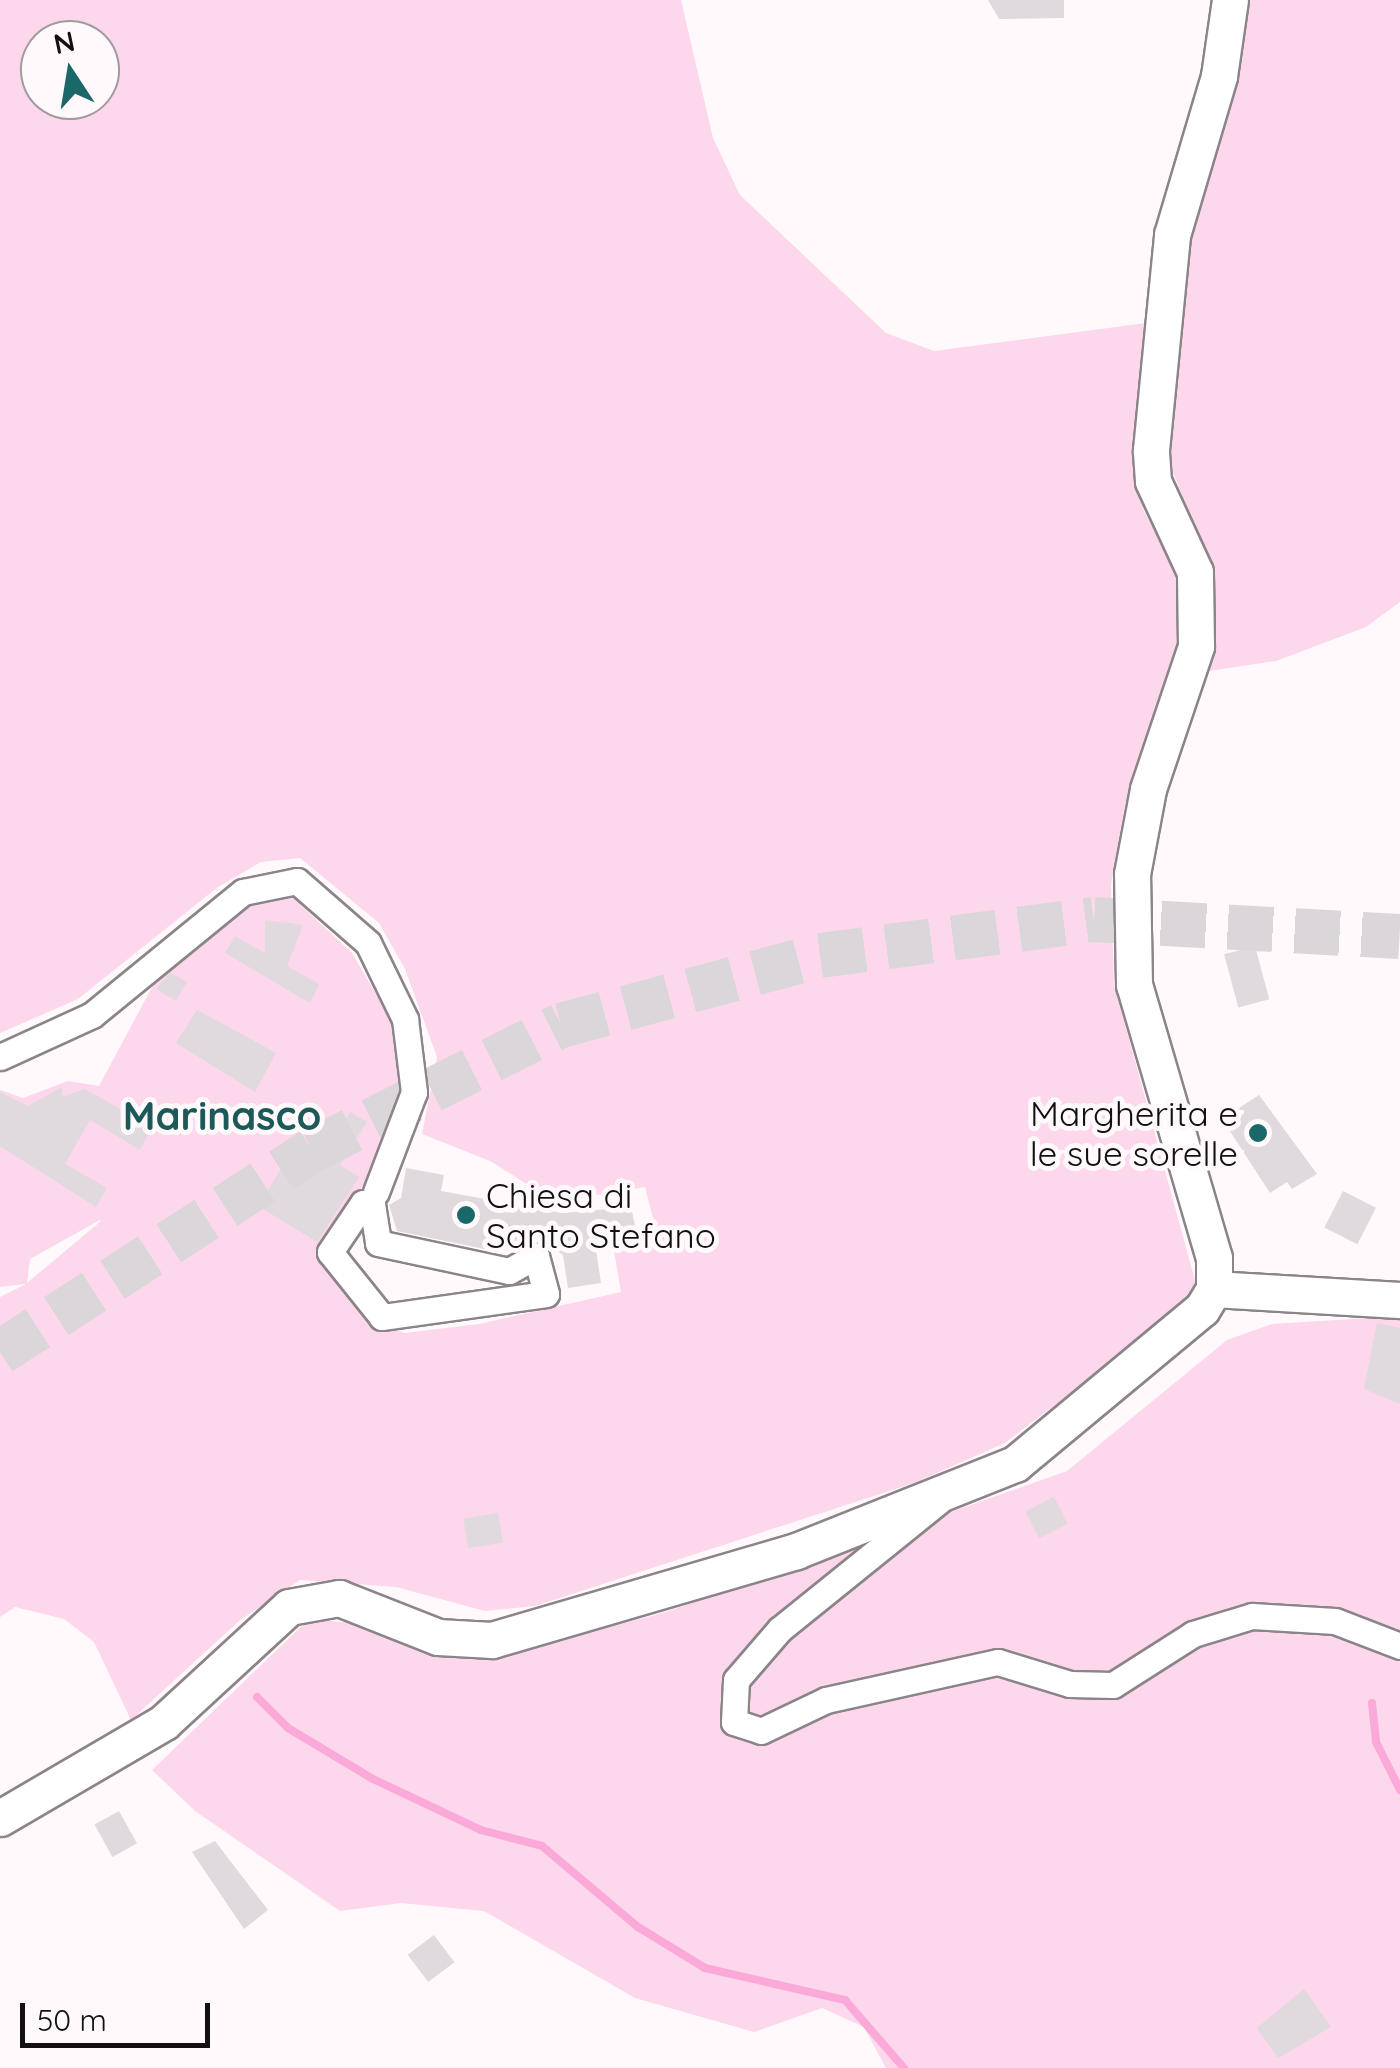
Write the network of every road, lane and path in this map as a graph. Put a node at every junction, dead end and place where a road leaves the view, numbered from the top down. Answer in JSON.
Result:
{"nodes":[{"id":1,"x":1230,"y":0,"type":"edge"},
{"id":2,"x":0,"y":1057,"type":"edge"},
{"id":3,"x":370,"y":1198,"type":"junction"},
{"id":4,"x":1214,"y":1289,"type":"junction"},
{"id":5,"x":1395,"y":1304,"type":"edge"},
{"id":6,"x":944,"y":1496,"type":"junction"},
{"id":7,"x":1400,"y":1646,"type":"edge"},
{"id":8,"x":0,"y":1818,"type":"edge"}],
"edges":[{"from":1,"to":4,"type":"street"},
{"from":2,"to":3,"type":"street"},
{"from":3,"to":3,"type":"street"},
{"from":4,"to":5,"type":"street"},
{"from":4,"to":6,"type":"street"},
{"from":6,"to":7,"type":"street"},
{"from":6,"to":8,"type":"street"}]}
